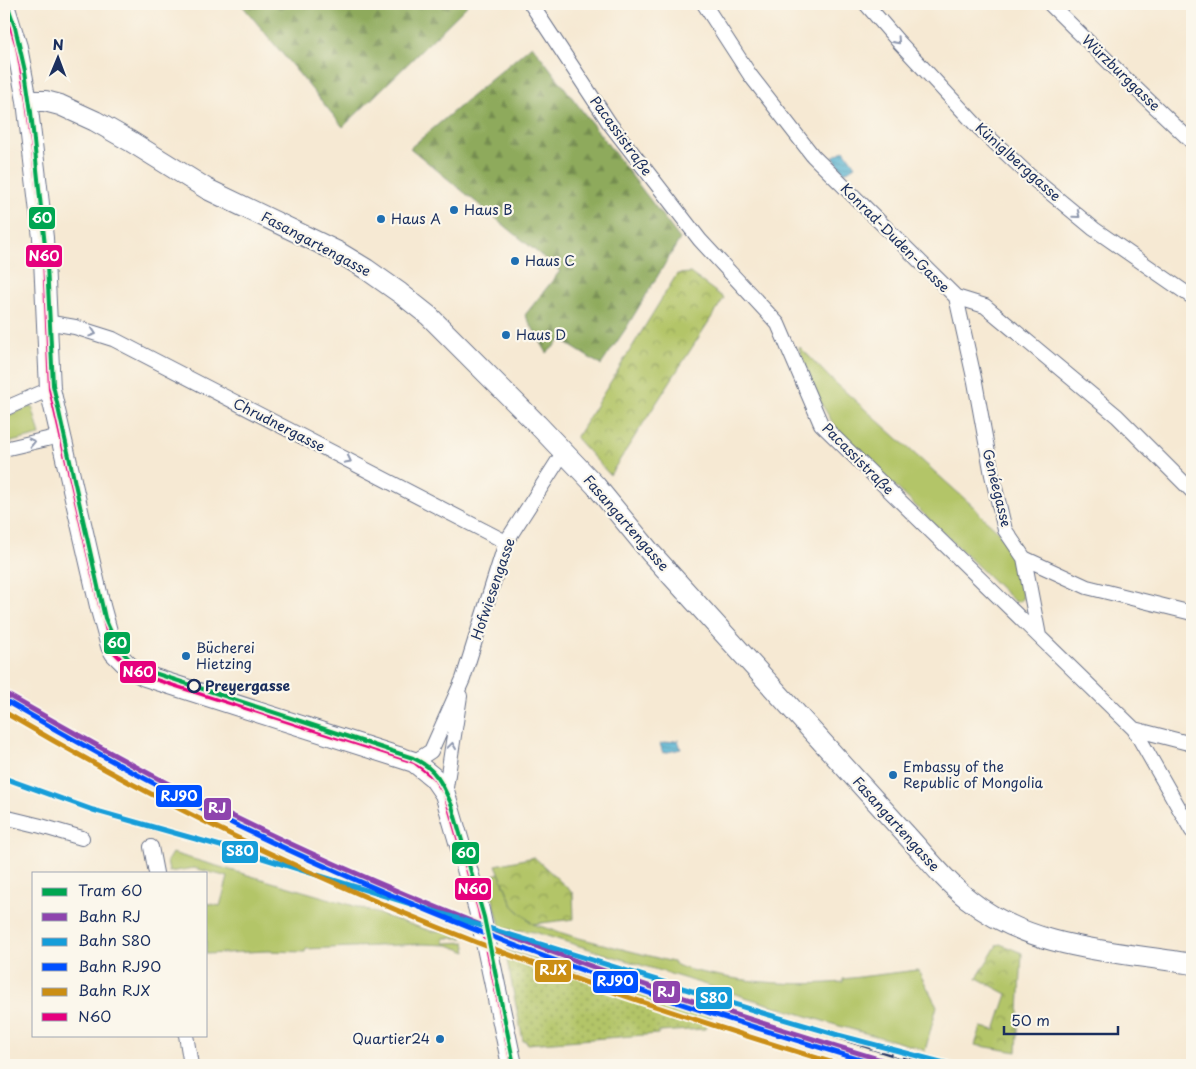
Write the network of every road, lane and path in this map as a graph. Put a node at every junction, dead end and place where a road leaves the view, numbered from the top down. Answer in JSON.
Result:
{"nodes":[{"id":1,"x":531,"y":4,"type":"edge"},
{"id":2,"x":704,"y":4,"type":"edge"},
{"id":3,"x":866,"y":4,"type":"edge"},
{"id":4,"x":1050,"y":4,"type":"edge"},
{"id":5,"x":4,"y":5,"type":"edge"},
{"id":6,"x":27,"y":101,"type":"junction"},
{"id":7,"x":1192,"y":142,"type":"edge"},
{"id":8,"x":1192,"y":296,"type":"edge"},
{"id":9,"x":956,"y":297,"type":"junction"},
{"id":10,"x":46,"y":322,"type":"junction"},
{"id":11,"x":50,"y":389,"type":"junction"},
{"id":12,"x":4,"y":409,"type":"edge"},
{"id":13,"x":60,"y":436,"type":"junction"},
{"id":14,"x":4,"y":449,"type":"edge"},
{"id":15,"x":564,"y":453,"type":"junction"},
{"id":16,"x":1192,"y":491,"type":"edge"},
{"id":17,"x":506,"y":542,"type":"junction"},
{"id":18,"x":1024,"y":558,"type":"junction"},
{"id":19,"x":1192,"y":613,"type":"edge"},
{"id":20,"x":1039,"y":636,"type":"junction"},
{"id":21,"x":462,"y":679,"type":"junction"},
{"id":22,"x":1134,"y":729,"type":"junction"},
{"id":23,"x":1192,"y":744,"type":"edge"},
{"id":24,"x":414,"y":762,"type":"junction"},
{"id":25,"x":445,"y":794,"type":"junction"},
{"id":26,"x":4,"y":817,"type":"edge"},
{"id":27,"x":1192,"y":832,"type":"edge"},
{"id":28,"x":82,"y":838,"type":"dead end"},
{"id":29,"x":151,"y":847,"type":"dead end"},
{"id":30,"x":156,"y":872,"type":"edge"},
{"id":31,"x":1192,"y":964,"type":"edge"},
{"id":32,"x":186,"y":1036,"type":"edge"},
{"id":33,"x":191,"y":1065,"type":"edge"},
{"id":34,"x":512,"y":1065,"type":"edge"}],
"edges":[{"from":1,"to":20,"type":"street","name":"Pacassistraße"},
{"from":2,"to":9,"type":"street","name":"Konrad-Duden-Gasse"},
{"from":3,"to":8,"type":"street","name":"Küniglberggasse","one_way":true},
{"from":4,"to":7,"type":"street","name":"Würzburggasse"},
{"from":5,"to":6,"type":"main road"},
{"from":6,"to":10,"type":"main road"},
{"from":6,"to":15,"type":"main road","name":"Fasangartengasse"},
{"from":9,"to":16,"type":"street","name":"Konrad-Duden-Gasse"},
{"from":9,"to":18,"type":"street","name":"Genéegasse"},
{"from":10,"to":11,"type":"main road"},
{"from":10,"to":17,"type":"street","name":"Chrudnergasse","one_way":true},
{"from":11,"to":12,"type":"street"},
{"from":11,"to":13,"type":"main road"},
{"from":14,"to":13,"type":"street","one_way":true},
{"from":13,"to":24,"type":"main road"},
{"from":15,"to":17,"type":"street","name":"Hofwiesengasse"},
{"from":15,"to":31,"type":"main road","name":"Fasangartengasse"},
{"from":17,"to":21,"type":"street","name":"Hofwiesengasse"},
{"from":18,"to":19,"type":"street"},
{"from":18,"to":20,"type":"street"},
{"from":20,"to":22,"type":"street","name":"Pacassistraße"},
{"from":21,"to":24,"type":"street","name":"Hofwiesengasse"},
{"from":25,"to":21,"type":"street","name":"Hofwiesengasse","one_way":true},
{"from":22,"to":23,"type":"street"},
{"from":22,"to":27,"type":"street","name":"Pacassistraße"},
{"from":24,"to":25,"type":"main road","name":"Hofwiesengasse"},
{"from":25,"to":34,"type":"main road","name":"Hofwiesengasse"},
{"from":26,"to":28,"type":"street"},
{"from":29,"to":30,"type":"street"},
{"from":32,"to":33,"type":"street"}]}
